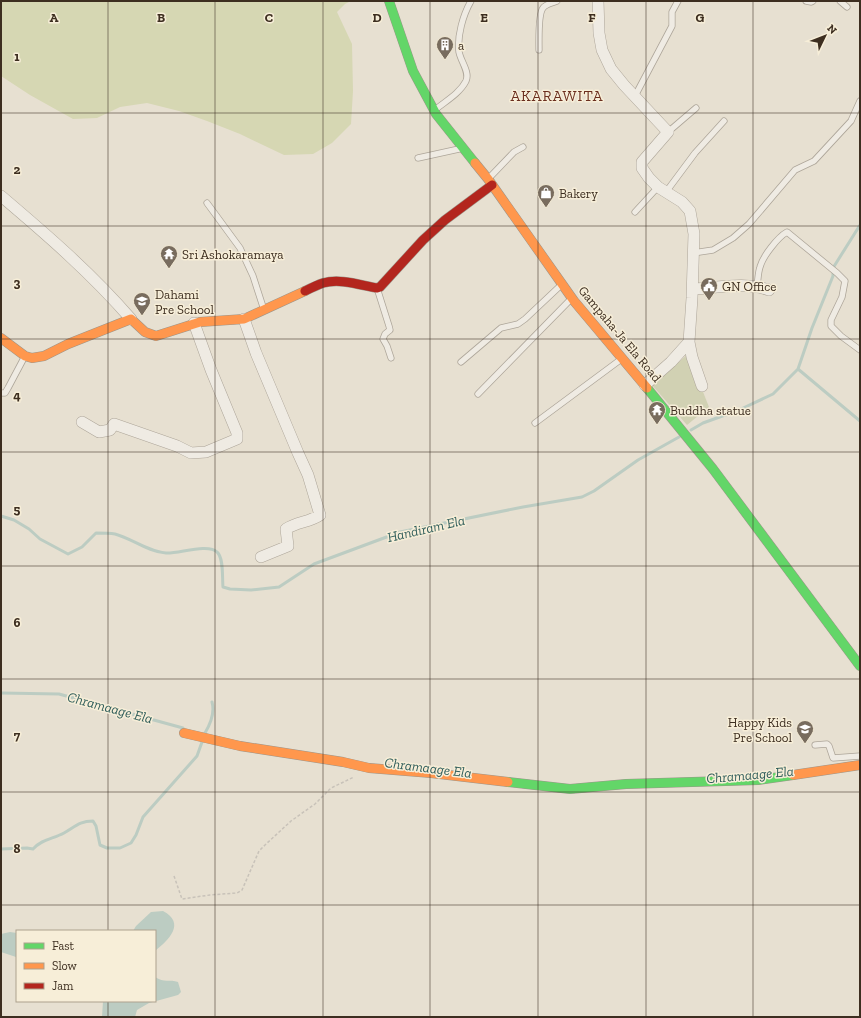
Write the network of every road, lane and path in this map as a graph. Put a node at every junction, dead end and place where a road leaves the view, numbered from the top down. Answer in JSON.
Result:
{"nodes":[{"id":1,"x":389,"y":1,"type":"edge"},
{"id":2,"x":471,"y":1,"type":"edge"},
{"id":3,"x":558,"y":1,"type":"edge"},
{"id":4,"x":598,"y":1,"type":"edge"},
{"id":5,"x":678,"y":1,"type":"edge"},
{"id":6,"x":806,"y":1,"type":"edge"},
{"id":7,"x":813,"y":1,"type":"edge"},
{"id":8,"x":840,"y":1,"type":"edge"},
{"id":9,"x":847,"y":7,"type":"dead end"},
{"id":10,"x":539,"y":50,"type":"dead end"},
{"id":11,"x":635,"y":96,"type":"junction"},
{"id":12,"x":860,"y":101,"type":"edge"},
{"id":13,"x":696,"y":108,"type":"dead end"},
{"id":14,"x":434,"y":110,"type":"junction"},
{"id":15,"x":724,"y":121,"type":"dead end"},
{"id":16,"x":668,"y":132,"type":"junction"},
{"id":17,"x":523,"y":147,"type":"dead end"},
{"id":18,"x":463,"y":149,"type":"junction"},
{"id":19,"x":418,"y":158,"type":"dead end"},
{"id":20,"x":490,"y":182,"type":"junction"},
{"id":21,"x":662,"y":190,"type":"junction"},
{"id":22,"x":1,"y":196,"type":"edge"},
{"id":23,"x":207,"y":204,"type":"dead end"},
{"id":24,"x":635,"y":212,"type":"dead end"},
{"id":25,"x":693,"y":253,"type":"junction"},
{"id":26,"x":563,"y":284,"type":"junction"},
{"id":27,"x":757,"y":286,"type":"junction"},
{"id":28,"x":377,"y":288,"type":"junction"},
{"id":29,"x":692,"y":289,"type":"junction"},
{"id":30,"x":769,"y":290,"type":"dead end"},
{"id":31,"x":572,"y":298,"type":"junction"},
{"id":32,"x":264,"y":310,"type":"junction"},
{"id":33,"x":131,"y":319,"type":"junction"},
{"id":34,"x":244,"y":319,"type":"junction"},
{"id":35,"x":194,"y":324,"type":"junction"},
{"id":36,"x":1,"y":338,"type":"edge"},
{"id":37,"x":689,"y":342,"type":"junction"},
{"id":38,"x":860,"y":350,"type":"edge"},
{"id":39,"x":25,"y":356,"type":"junction"},
{"id":40,"x":391,"y":358,"type":"dead end"},
{"id":41,"x":622,"y":358,"type":"junction"},
{"id":42,"x":461,"y":362,"type":"dead end"},
{"id":43,"x":645,"y":384,"type":"junction"},
{"id":44,"x":702,"y":386,"type":"dead end"},
{"id":45,"x":1,"y":393,"type":"edge"},
{"id":46,"x":478,"y":394,"type":"dead end"},
{"id":47,"x":82,"y":422,"type":"dead end"},
{"id":48,"x":535,"y":423,"type":"dead end"},
{"id":49,"x":261,"y":557,"type":"dead end"},
{"id":50,"x":860,"y":666,"type":"edge"},
{"id":51,"x":184,"y":733,"type":"dead end"},
{"id":52,"x":814,"y":745,"type":"dead end"},
{"id":53,"x":860,"y":756,"type":"edge"},
{"id":54,"x":860,"y":765,"type":"edge"},
{"id":55,"x":358,"y":766,"type":"junction"},
{"id":56,"x":174,"y":876,"type":"dead end"}],
"edges":[{"from":1,"to":14,"type":"main road","name":"Gampaha-Ja Ela Road"},
{"from":2,"to":14,"type":"lane"},
{"from":3,"to":10,"type":"lane"},
{"from":4,"to":11,"type":"street"},
{"from":5,"to":11,"type":"lane"},
{"from":6,"to":7,"type":"lane"},
{"from":8,"to":9,"type":"lane"},
{"from":11,"to":16,"type":"street"},
{"from":12,"to":25,"type":"lane"},
{"from":13,"to":16,"type":"lane"},
{"from":14,"to":18,"type":"main road","name":"Gampaha-Ja Ela Road"},
{"from":15,"to":21,"type":"lane"},
{"from":16,"to":21,"type":"street"},
{"from":17,"to":20,"type":"lane"},
{"from":18,"to":19,"type":"lane"},
{"from":18,"to":20,"type":"main road","name":"Gampaha-Ja Ela Road"},
{"from":20,"to":26,"type":"main road","name":"Gampaha-Ja Ela Road"},
{"from":20,"to":28,"type":"main road"},
{"from":21,"to":24,"type":"lane"},
{"from":21,"to":25,"type":"street"},
{"from":22,"to":33,"type":"street"},
{"from":23,"to":32,"type":"lane"},
{"from":25,"to":29,"type":"street"},
{"from":26,"to":31,"type":"main road","name":"Gampaha-Ja Ela Road"},
{"from":26,"to":42,"type":"lane"},
{"from":27,"to":29,"type":"street"},
{"from":27,"to":30,"type":"street"},
{"from":27,"to":38,"type":"lane"},
{"from":28,"to":32,"type":"main road"},
{"from":28,"to":40,"type":"lane"},
{"from":29,"to":37,"type":"street"},
{"from":31,"to":41,"type":"main road","name":"Gampaha-Ja Ela Road"},
{"from":31,"to":46,"type":"lane"},
{"from":32,"to":34,"type":"main road"},
{"from":33,"to":35,"type":"main road"},
{"from":33,"to":39,"type":"main road"},
{"from":34,"to":35,"type":"main road"},
{"from":34,"to":49,"type":"street"},
{"from":35,"to":47,"type":"street"},
{"from":36,"to":39,"type":"main road"},
{"from":37,"to":43,"type":"street"},
{"from":37,"to":44,"type":"street"},
{"from":39,"to":45,"type":"lane"},
{"from":41,"to":43,"type":"main road","name":"Gampaha-Ja Ela Road"},
{"from":41,"to":48,"type":"lane"},
{"from":43,"to":50,"type":"main road","name":"Gampaha-Ja Ela Road"},
{"from":51,"to":55,"type":"main road"},
{"from":52,"to":53,"type":"lane"},
{"from":54,"to":55,"type":"main road"},
{"from":55,"to":56,"type":"path"}]}
